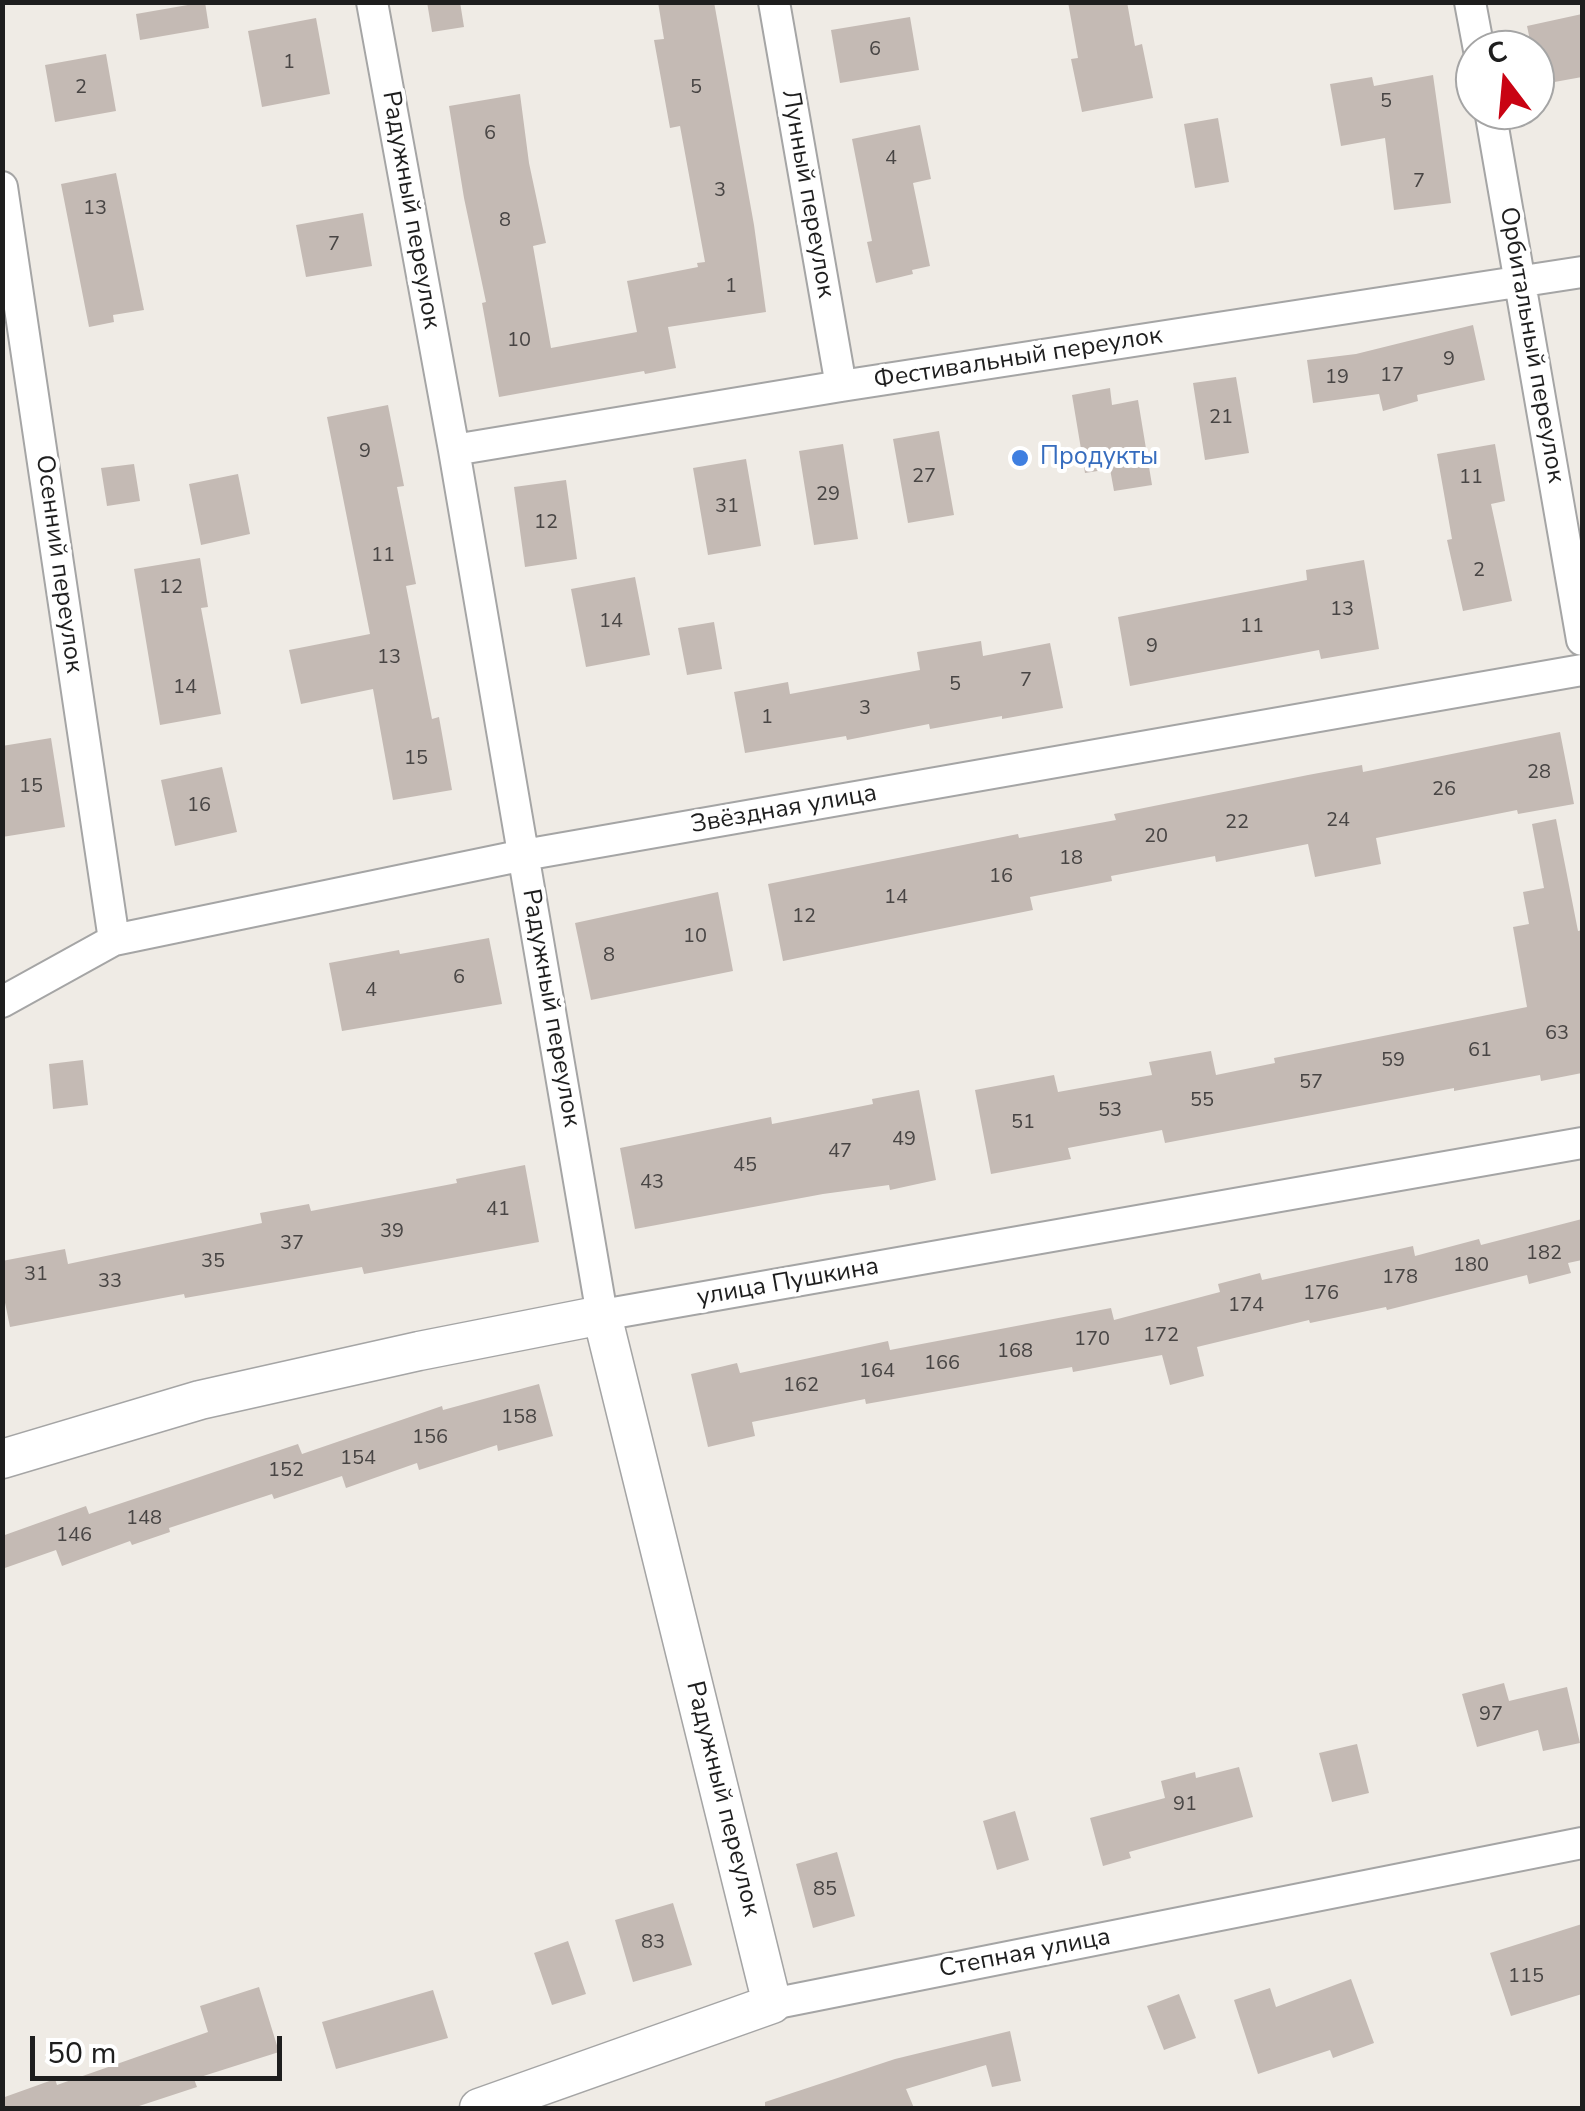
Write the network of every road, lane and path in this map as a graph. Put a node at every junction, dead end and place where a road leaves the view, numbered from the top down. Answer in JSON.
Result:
{"nodes":[{"id":1,"x":372,"y":2,"type":"edge"},
{"id":2,"x":774,"y":2,"type":"edge"},
{"id":3,"x":1470,"y":2,"type":"edge"},
{"id":4,"x":1475,"y":30,"type":"edge"},
{"id":5,"x":1494,"y":130,"type":"edge"},
{"id":6,"x":2,"y":187,"type":"edge"},
{"id":7,"x":1582,"y":272,"type":"edge"},
{"id":8,"x":1521,"y":282,"type":"junction"},
{"id":9,"x":841,"y":386,"type":"junction"},
{"id":10,"x":454,"y":450,"type":"junction"},
{"id":11,"x":1582,"y":640,"type":"edge"},
{"id":12,"x":1582,"y":670,"type":"edge"},
{"id":13,"x":524,"y":855,"type":"junction"},
{"id":14,"x":114,"y":940,"type":"junction"},
{"id":15,"x":2,"y":1002,"type":"edge"},
{"id":16,"x":1582,"y":1144,"type":"edge"},
{"id":17,"x":602,"y":1315,"type":"junction"},
{"id":18,"x":2,"y":1459,"type":"edge"},
{"id":19,"x":1582,"y":1843,"type":"edge"},
{"id":20,"x":772,"y":2004,"type":"junction"},
{"id":21,"x":479,"y":2108,"type":"edge"}],
"edges":[{"from":1,"to":10,"type":"street","name":"Радужный переулок"},
{"from":2,"to":9,"type":"street","name":"Лунный переулок"},
{"from":3,"to":4,"type":"street"},
{"from":5,"to":8,"type":"street","name":"Орбитальный переулок"},
{"from":6,"to":14,"type":"street","name":"Осенний переулок"},
{"from":7,"to":8,"type":"street","name":"Фестивальный переулок"},
{"from":8,"to":9,"type":"street","name":"Фестивальный переулок"},
{"from":8,"to":11,"type":"street","name":"Орбитальный переулок"},
{"from":9,"to":10,"type":"street","name":"Фестивальный переулок"},
{"from":10,"to":13,"type":"street","name":"Радужный переулок"},
{"from":12,"to":13,"type":"street","name":"Звёздная улица"},
{"from":13,"to":14,"type":"street","name":"Звёздная улица"},
{"from":13,"to":17,"type":"street","name":"Радужный переулок"},
{"from":14,"to":15,"type":"street","name":"Звёздная улица"},
{"from":16,"to":17,"type":"street","name":"улица Пушкина"},
{"from":17,"to":18,"type":"street","name":"улица Пушкина"},
{"from":17,"to":20,"type":"street","name":"Радужный переулок"},
{"from":19,"to":20,"type":"street","name":"Степная улица"},
{"from":20,"to":21,"type":"street","name":"Степная улица"}]}
